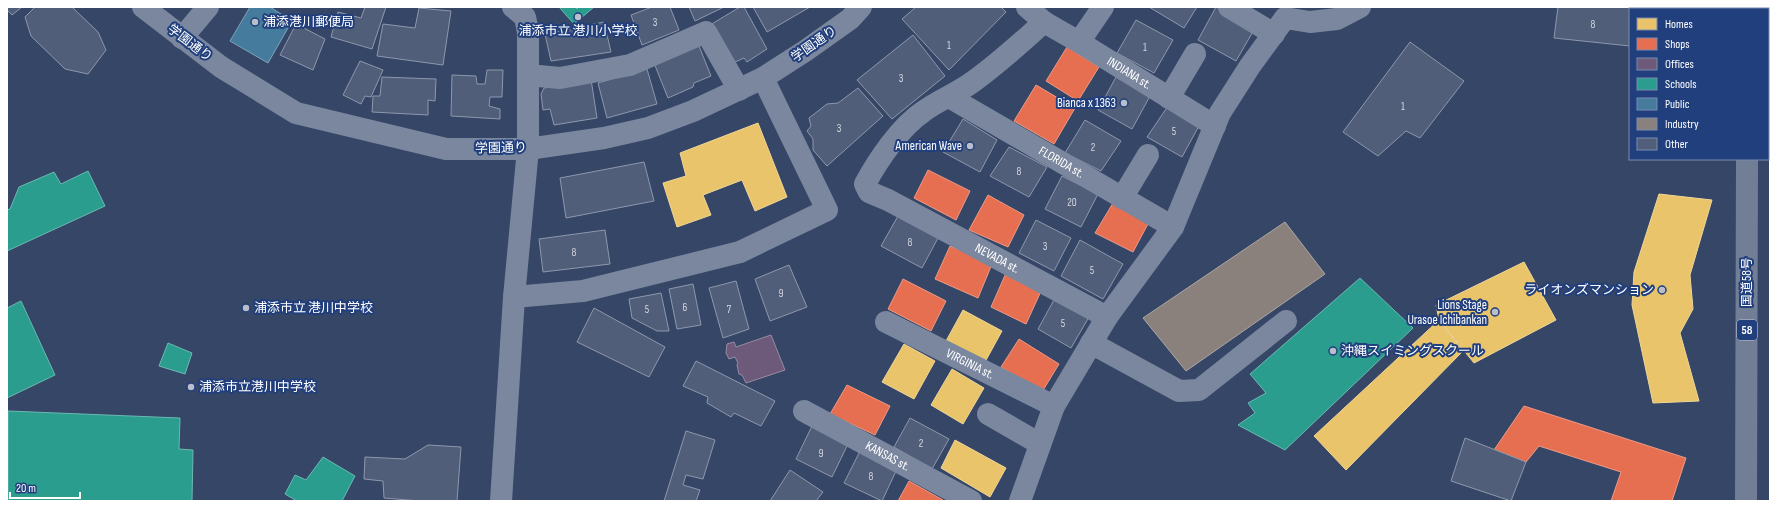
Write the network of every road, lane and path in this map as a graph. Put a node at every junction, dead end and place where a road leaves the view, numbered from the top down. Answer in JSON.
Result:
{"nodes":[{"id":1,"x":142,"y":7,"type":"edge"},
{"id":2,"x":208,"y":7,"type":"edge"},
{"id":3,"x":513,"y":7,"type":"edge"},
{"id":4,"x":861,"y":7,"type":"edge"},
{"id":5,"x":1027,"y":7,"type":"edge"},
{"id":6,"x":1103,"y":7,"type":"edge"},
{"id":7,"x":1229,"y":7,"type":"edge"},
{"id":8,"x":1360,"y":7,"type":"edge"},
{"id":9,"x":1282,"y":20,"type":"edge"},
{"id":10,"x":1044,"y":22,"type":"junction"},
{"id":11,"x":182,"y":38,"type":"junction"},
{"id":12,"x":1079,"y":42,"type":"junction"},
{"id":13,"x":1195,"y":54,"type":"dead end"},
{"id":14,"x":528,"y":75,"type":"junction"},
{"id":15,"x":764,"y":78,"type":"junction"},
{"id":16,"x":739,"y":90,"type":"junction"},
{"id":17,"x":949,"y":97,"type":"junction"},
{"id":18,"x":1169,"y":98,"type":"junction"},
{"id":19,"x":1214,"y":126,"type":"junction"},
{"id":20,"x":528,"y":149,"type":"junction"},
{"id":21,"x":1148,"y":155,"type":"dead end"},
{"id":22,"x":1747,"y":160,"type":"edge"},
{"id":23,"x":1122,"y":198,"type":"junction"},
{"id":24,"x":1173,"y":227,"type":"junction"},
{"id":25,"x":514,"y":297,"type":"junction"},
{"id":26,"x":1107,"y":317,"type":"junction"},
{"id":27,"x":1286,"y":321,"type":"dead end"},
{"id":28,"x":886,"y":322,"type":"dead end"},
{"id":29,"x":1091,"y":343,"type":"junction"},
{"id":30,"x":1054,"y":406,"type":"junction"},
{"id":31,"x":804,"y":411,"type":"dead end"},
{"id":32,"x":988,"y":414,"type":"dead end"},
{"id":33,"x":1040,"y":444,"type":"junction"},
{"id":34,"x":501,"y":501,"type":"edge"},
{"id":35,"x":971,"y":501,"type":"edge"},
{"id":36,"x":1020,"y":501,"type":"edge"},
{"id":37,"x":1746,"y":501,"type":"edge"}],
"edges":[{"from":1,"to":11,"type":"street","name":"学園通り"},
{"from":2,"to":11,"type":"street"},
{"from":3,"to":14,"type":"street"},
{"from":4,"to":15,"type":"street","name":"学園通り"},
{"from":5,"to":10,"type":"street","name":"INDIANA st."},
{"from":6,"to":12,"type":"street"},
{"from":7,"to":9,"type":"street"},
{"from":8,"to":9,"type":"street"},
{"from":9,"to":19,"type":"street"},
{"from":10,"to":12,"type":"street","name":"INDIANA st."},
{"from":10,"to":17,"type":"street"},
{"from":11,"to":20,"type":"street","name":"学園通り"},
{"from":12,"to":18,"type":"street","name":"INDIANA st."},
{"from":13,"to":18,"type":"street"},
{"from":14,"to":16,"type":"street"},
{"from":14,"to":20,"type":"street"},
{"from":15,"to":16,"type":"street","name":"学園通り"},
{"from":15,"to":25,"type":"street"},
{"from":16,"to":20,"type":"street","name":"学園通り"},
{"from":17,"to":23,"type":"street","name":"FLORIDA st."},
{"from":17,"to":26,"type":"street","name":"NEVADA st."},
{"from":18,"to":19,"type":"street","name":"INDIANA st."},
{"from":19,"to":24,"type":"street"},
{"from":20,"to":25,"type":"street"},
{"from":21,"to":23,"type":"street"},
{"from":22,"to":37,"type":"highway","name":"国道58号","number":"58"},
{"from":23,"to":24,"type":"street","name":"FLORIDA st."},
{"from":24,"to":26,"type":"street"},
{"from":25,"to":34,"type":"street"},
{"from":26,"to":29,"type":"street"},
{"from":27,"to":29,"type":"street"},
{"from":28,"to":30,"type":"street","name":"VIRGINIA st."},
{"from":29,"to":30,"type":"street"},
{"from":30,"to":33,"type":"street"},
{"from":31,"to":35,"type":"street","name":"KANSAS st."},
{"from":32,"to":33,"type":"street"},
{"from":33,"to":36,"type":"street"}]}
